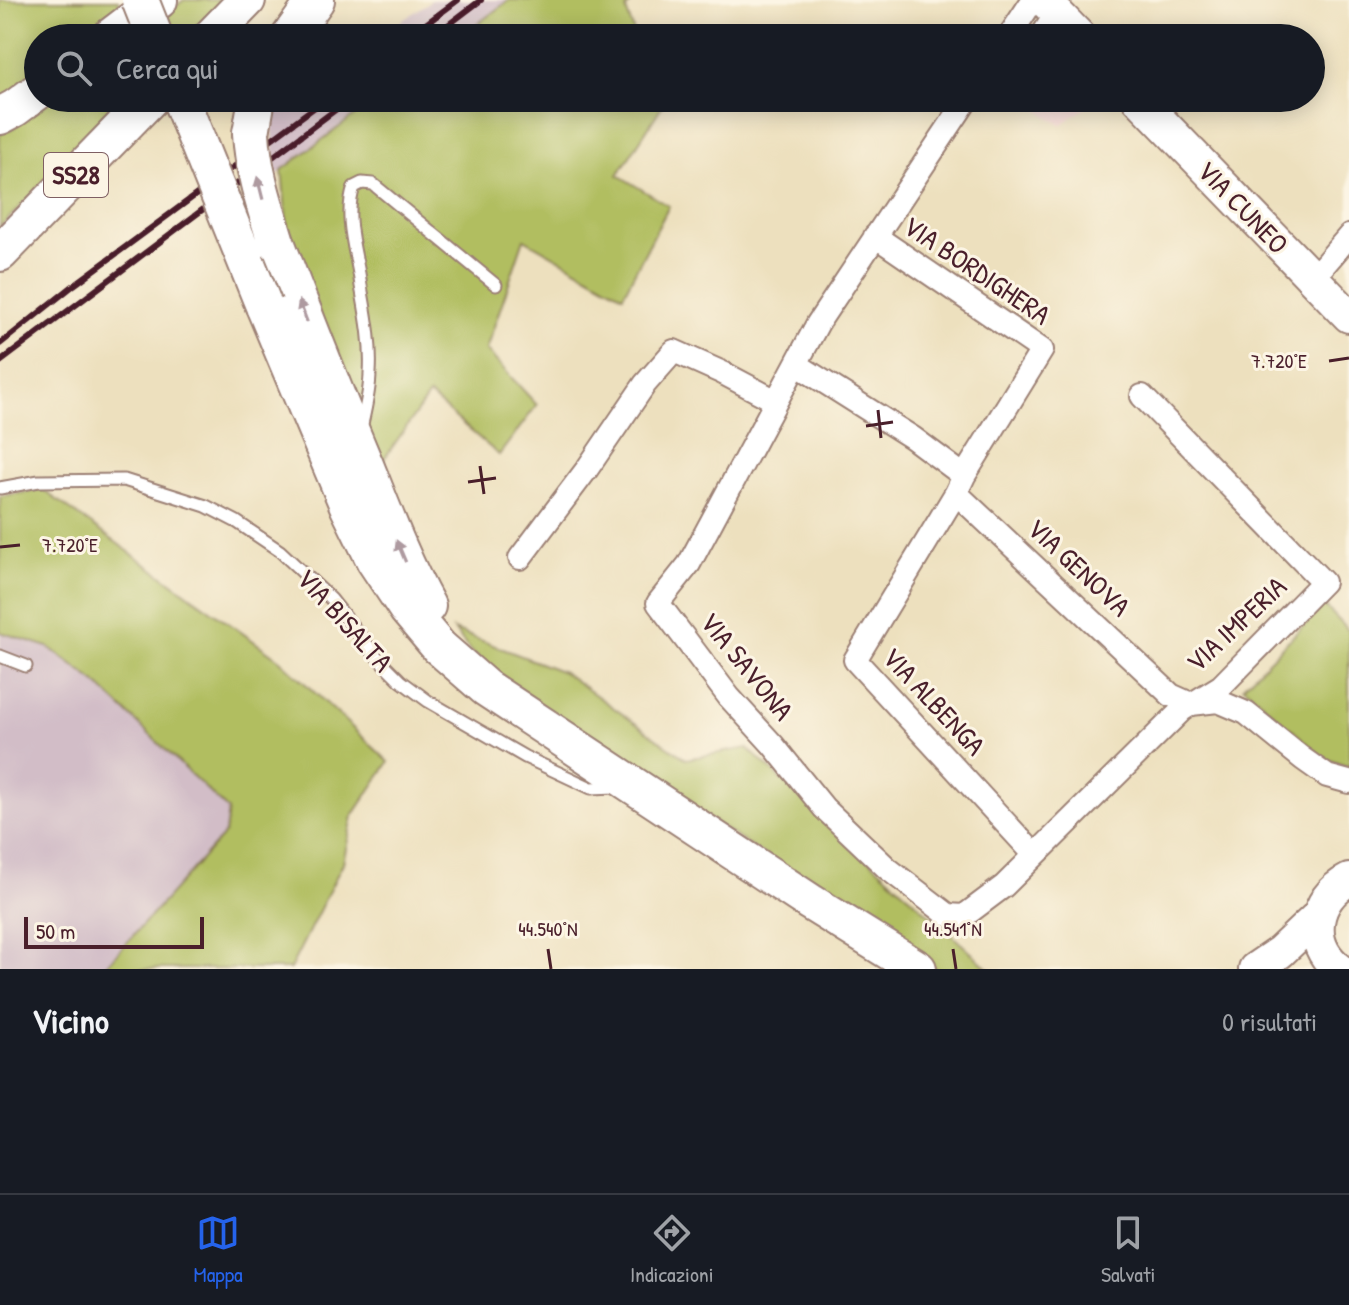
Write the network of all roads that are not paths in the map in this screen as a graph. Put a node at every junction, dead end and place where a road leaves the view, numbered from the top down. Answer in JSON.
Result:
{"nodes":[{"id":1,"x":140,"y":0,"type":"edge"},
{"id":2,"x":159,"y":0,"type":"edge"},
{"id":3,"x":247,"y":0,"type":"edge"},
{"id":4,"x":316,"y":0,"type":"edge"},
{"id":5,"x":1043,"y":3,"type":"edge"},
{"id":6,"x":127,"y":24,"type":"edge"},
{"id":7,"x":149,"y":24,"type":"edge"},
{"id":8,"x":224,"y":24,"type":"edge"},
{"id":9,"x":299,"y":24,"type":"edge"},
{"id":10,"x":1022,"y":24,"type":"edge"},
{"id":11,"x":1038,"y":24,"type":"edge"},
{"id":12,"x":1066,"y":24,"type":"edge"},
{"id":13,"x":24,"y":101,"type":"edge"},
{"id":14,"x":137,"y":112,"type":"edge"},
{"id":15,"x":186,"y":112,"type":"edge"},
{"id":16,"x":255,"y":112,"type":"edge"},
{"id":17,"x":959,"y":112,"type":"edge"},
{"id":18,"x":1151,"y":112,"type":"edge"},
{"id":19,"x":0,"y":116,"type":"edge"},
{"id":20,"x":875,"y":236,"type":"junction"},
{"id":21,"x":1349,"y":236,"type":"edge"},
{"id":22,"x":0,"y":253,"type":"edge"},
{"id":23,"x":1312,"y":279,"type":"junction"},
{"id":24,"x":496,"y":285,"type":"dead end"},
{"id":25,"x":1345,"y":307,"type":"edge"},
{"id":26,"x":796,"y":364,"type":"junction"},
{"id":27,"x":1142,"y":396,"type":"dead end"},
{"id":28,"x":776,"y":401,"type":"junction"},
{"id":29,"x":354,"y":439,"type":"junction"},
{"id":30,"x":960,"y":485,"type":"junction"},
{"id":31,"x":0,"y":488,"type":"edge"},
{"id":32,"x":520,"y":558,"type":"dead end"},
{"id":33,"x":0,"y":656,"type":"edge"},
{"id":34,"x":26,"y":666,"type":"dead end"},
{"id":35,"x":486,"y":688,"type":"junction"},
{"id":36,"x":1191,"y":704,"type":"junction"},
{"id":37,"x":1349,"y":782,"type":"edge"},
{"id":38,"x":634,"y":787,"type":"junction"},
{"id":39,"x":1035,"y":855,"type":"junction"},
{"id":40,"x":1348,"y":880,"type":"edge"},
{"id":41,"x":1319,"y":915,"type":"junction"},
{"id":42,"x":964,"y":916,"type":"joint"},
{"id":43,"x":1335,"y":968,"type":"edge"},
{"id":44,"x":918,"y":969,"type":"edge"},
{"id":45,"x":1255,"y":969,"type":"edge"}],
"edges":[{"from":1,"to":7,"type":"main road","bridge":true},
{"from":2,"to":6,"type":"main road"},
{"from":3,"to":8,"type":"main road"},
{"from":4,"to":9,"type":"main road"},
{"from":5,"to":10,"type":"street"},
{"from":5,"to":11,"type":"lane"},
{"from":5,"to":12,"type":"main road"},
{"from":13,"to":19,"type":"main road"},
{"from":14,"to":22,"type":"main road","number":"SS28"},
{"from":15,"to":35,"type":"main road","bridge":true},
{"from":29,"to":16,"type":"main road","one_way":true,"bridge":true},
{"from":17,"to":20,"type":"street","name":"VIA SAVONA"},
{"from":18,"to":23,"type":"main road","name":"VIA CUNEO"},
{"from":20,"to":26,"type":"street","name":"VIA SAVONA"},
{"from":20,"to":30,"type":"street","name":"VIA BORDIGHERA"},
{"from":21,"to":23,"type":"street"},
{"from":23,"to":25,"type":"main road","name":"VIA CUNEO"},
{"from":24,"to":29,"type":"lane"},
{"from":26,"to":28,"type":"street","name":"VIA SAVONA"},
{"from":26,"to":30,"type":"street","name":"VIA GENOVA"},
{"from":27,"to":36,"type":"street","name":"VIA IMPERIA"},
{"from":28,"to":32,"type":"street"},
{"from":28,"to":42,"type":"street","name":"VIA SAVONA"},
{"from":35,"to":29,"type":"main road","one_way":true},
{"from":30,"to":36,"type":"street","name":"VIA GENOVA"},
{"from":30,"to":39,"type":"street","name":"VIA ALBENGA"},
{"from":31,"to":38,"type":"lane","name":"VIA BISALTA"},
{"from":33,"to":34,"type":"lane"},
{"from":35,"to":38,"type":"main road"},
{"from":36,"to":37,"type":"street","name":"VIA GENOVA"},
{"from":36,"to":39,"type":"street","name":"VIA IMPERIA"},
{"from":38,"to":44,"type":"main road"},
{"from":39,"to":42,"type":"street","name":"VIA IMPERIA"},
{"from":40,"to":41,"type":"main road"},
{"from":41,"to":43,"type":"main road"},
{"from":41,"to":45,"type":"main road"}]}
